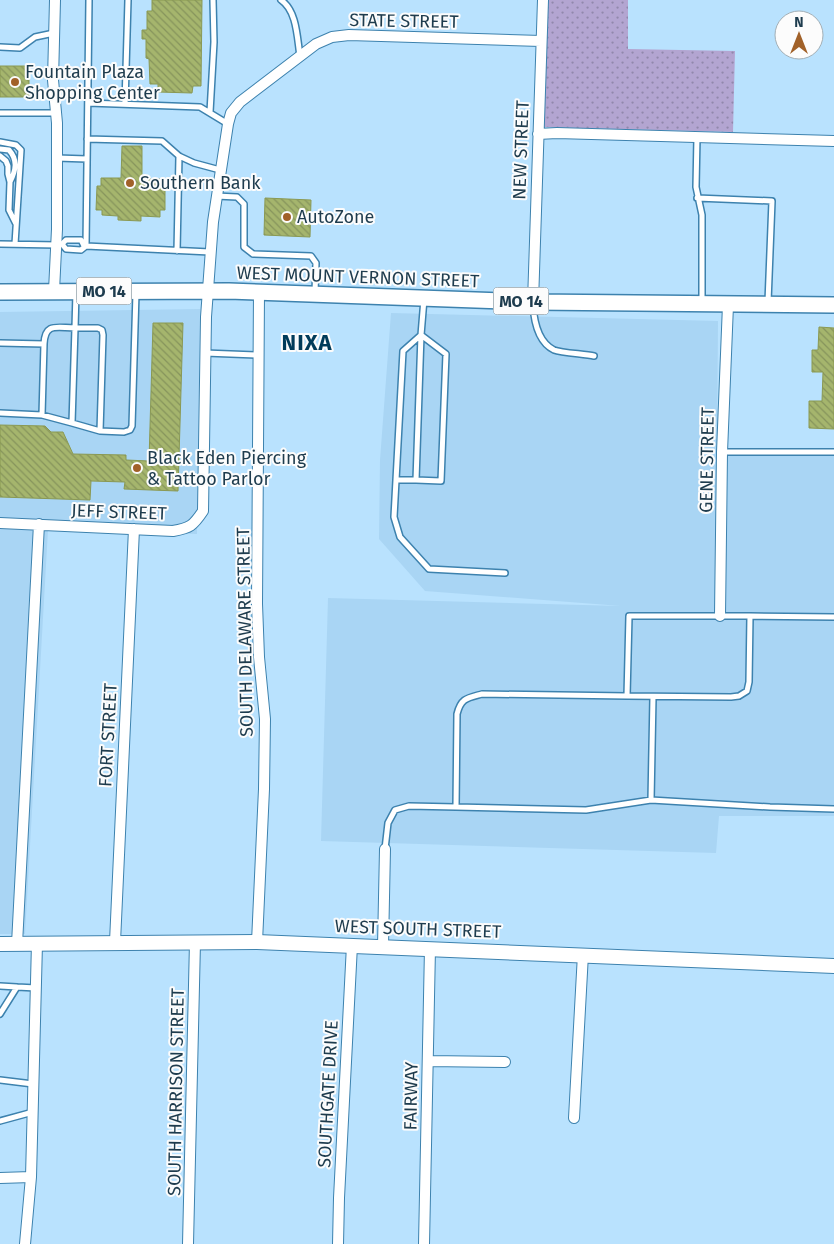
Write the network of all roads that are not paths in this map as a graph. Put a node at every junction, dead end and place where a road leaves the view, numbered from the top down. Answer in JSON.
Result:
{"nodes":[{"id":1,"x":55,"y":0,"type":"edge"},
{"id":2,"x":89,"y":0,"type":"edge"},
{"id":3,"x":128,"y":0,"type":"edge"},
{"id":4,"x":213,"y":0,"type":"edge"},
{"id":5,"x":280,"y":0,"type":"edge"},
{"id":6,"x":543,"y":0,"type":"edge"},
{"id":7,"x":54,"y":33,"type":"junction"},
{"id":8,"x":540,"y":41,"type":"junction"},
{"id":9,"x":0,"y":47,"type":"edge"},
{"id":10,"x":300,"y":56,"type":"junction"},
{"id":11,"x":88,"y":103,"type":"junction"},
{"id":12,"x":125,"y":104,"type":"junction"},
{"id":13,"x":0,"y":112,"type":"edge"},
{"id":14,"x":210,"y":112,"type":"junction"},
{"id":15,"x":56,"y":114,"type":"junction"},
{"id":16,"x":228,"y":124,"type":"junction"},
{"id":17,"x":538,"y":134,"type":"junction"},
{"id":18,"x":697,"y":137,"type":"junction"},
{"id":19,"x":87,"y":139,"type":"junction"},
{"id":20,"x":834,"y":141,"type":"edge"},
{"id":21,"x":0,"y":142,"type":"edge"},
{"id":22,"x":0,"y":149,"type":"edge"},
{"id":23,"x":0,"y":156,"type":"edge"},
{"id":24,"x":180,"y":156,"type":"junction"},
{"id":25,"x":57,"y":158,"type":"junction"},
{"id":26,"x":87,"y":158,"type":"junction"},
{"id":27,"x":220,"y":170,"type":"junction"},
{"id":28,"x":10,"y":182,"type":"junction"},
{"id":29,"x":216,"y":196,"type":"junction"},
{"id":30,"x":697,"y":198,"type":"junction"},
{"id":31,"x":16,"y":224,"type":"junction"},
{"id":32,"x":0,"y":240,"type":"edge"},
{"id":33,"x":3,"y":244,"type":"edge"},
{"id":34,"x":15,"y":244,"type":"junction"},
{"id":35,"x":59,"y":244,"type":"junction"},
{"id":36,"x":85,"y":246,"type":"junction"},
{"id":37,"x":178,"y":251,"type":"junction"},
{"id":38,"x":211,"y":252,"type":"junction"},
{"id":39,"x":209,"y":290,"type":"junction"},
{"id":40,"x":54,"y":291,"type":"junction"},
{"id":41,"x":136,"y":291,"type":"junction"},
{"id":42,"x":0,"y":292,"type":"edge"},
{"id":43,"x":76,"y":292,"type":"junction"},
{"id":44,"x":259,"y":292,"type":"junction"},
{"id":45,"x":315,"y":295,"type":"junction"},
{"id":46,"x":424,"y":298,"type":"junction"},
{"id":47,"x":533,"y":302,"type":"junction"},
{"id":48,"x":830,"y":303,"type":"edge"},
{"id":49,"x":702,"y":305,"type":"junction"},
{"id":50,"x":728,"y":305,"type":"junction"},
{"id":51,"x":768,"y":305,"type":"junction"},
{"id":52,"x":75,"y":328,"type":"junction"},
{"id":53,"x":421,"y":335,"type":"junction"},
{"id":54,"x":0,"y":343,"type":"edge"},
{"id":55,"x":44,"y":344,"type":"junction"},
{"id":56,"x":206,"y":353,"type":"junction"},
{"id":57,"x":259,"y":355,"type":"junction"},
{"id":58,"x":594,"y":356,"type":"dead end"},
{"id":59,"x":0,"y":413,"type":"edge"},
{"id":60,"x":42,"y":415,"type":"junction"},
{"id":61,"x":72,"y":423,"type":"junction"},
{"id":62,"x":100,"y":431,"type":"junction"},
{"id":63,"x":722,"y":452,"type":"junction"},
{"id":64,"x":834,"y":452,"type":"edge"},
{"id":65,"x":396,"y":480,"type":"junction"},
{"id":66,"x":416,"y":480,"type":"junction"},
{"id":67,"x":0,"y":523,"type":"edge"},
{"id":68,"x":39,"y":524,"type":"junction"},
{"id":69,"x":134,"y":529,"type":"junction"},
{"id":70,"x":505,"y":572,"type":"dead end"},
{"id":71,"x":720,"y":616,"type":"junction"},
{"id":72,"x":750,"y":616,"type":"junction"},
{"id":73,"x":834,"y":617,"type":"edge"},
{"id":74,"x":627,"y":696,"type":"junction"},
{"id":75,"x":653,"y":696,"type":"junction"},
{"id":76,"x":651,"y":800,"type":"junction"},
{"id":77,"x":456,"y":806,"type":"junction"},
{"id":78,"x":834,"y":809,"type":"edge"},
{"id":79,"x":385,"y":849,"type":"joint"},
{"id":80,"x":115,"y":942,"type":"junction"},
{"id":81,"x":194,"y":942,"type":"junction"},
{"id":82,"x":257,"y":942,"type":"junction"},
{"id":83,"x":0,"y":944,"type":"edge"},
{"id":84,"x":17,"y":944,"type":"junction"},
{"id":85,"x":37,"y":944,"type":"junction"},
{"id":86,"x":352,"y":945,"type":"junction"},
{"id":87,"x":382,"y":946,"type":"junction"},
{"id":88,"x":430,"y":948,"type":"junction"},
{"id":89,"x":583,"y":954,"type":"junction"},
{"id":90,"x":834,"y":966,"type":"edge"},
{"id":91,"x":0,"y":986,"type":"edge"},
{"id":92,"x":16,"y":987,"type":"junction"},
{"id":93,"x":36,"y":988,"type":"junction"},
{"id":94,"x":0,"y":1014,"type":"edge"},
{"id":95,"x":428,"y":1060,"type":"junction"},
{"id":96,"x":505,"y":1062,"type":"dead end"},
{"id":97,"x":0,"y":1080,"type":"edge"},
{"id":98,"x":33,"y":1084,"type":"junction"},
{"id":99,"x":33,"y":1112,"type":"junction"},
{"id":100,"x":574,"y":1118,"type":"dead end"},
{"id":101,"x":0,"y":1121,"type":"edge"},
{"id":102,"x":31,"y":1177,"type":"junction"},
{"id":103,"x":0,"y":1178,"type":"edge"},
{"id":104,"x":25,"y":1244,"type":"edge"},
{"id":105,"x":188,"y":1244,"type":"edge"},
{"id":106,"x":338,"y":1244,"type":"edge"},
{"id":107,"x":424,"y":1244,"type":"edge"}],
"edges":[{"from":1,"to":7,"type":"street"},
{"from":2,"to":11,"type":"lane"},
{"from":3,"to":12,"type":"lane"},
{"from":4,"to":14,"type":"lane"},
{"from":5,"to":10,"type":"lane"},
{"from":6,"to":8,"type":"street","name":"NEW STREET"},
{"from":7,"to":9,"type":"lane"},
{"from":7,"to":15,"type":"street"},
{"from":8,"to":10,"type":"street","name":"STATE STREET"},
{"from":8,"to":17,"type":"street","name":"NEW STREET"},
{"from":10,"to":16,"type":"street","name":"STATE STREET"},
{"from":11,"to":12,"type":"lane"},
{"from":11,"to":19,"type":"lane"},
{"from":12,"to":14,"type":"lane"},
{"from":13,"to":15,"type":"lane"},
{"from":14,"to":16,"type":"lane"},
{"from":15,"to":25,"type":"street"},
{"from":16,"to":27,"type":"street"},
{"from":17,"to":18,"type":"street"},
{"from":17,"to":47,"type":"street","name":"NEW STREET"},
{"from":18,"to":20,"type":"street"},
{"from":18,"to":30,"type":"lane"},
{"from":19,"to":24,"type":"lane"},
{"from":19,"to":26,"type":"lane"},
{"from":21,"to":31,"type":"lane"},
{"from":22,"to":28,"type":"lane"},
{"from":23,"to":28,"type":"lane"},
{"from":24,"to":27,"type":"lane"},
{"from":24,"to":37,"type":"lane"},
{"from":25,"to":26,"type":"lane"},
{"from":25,"to":35,"type":"street"},
{"from":26,"to":36,"type":"lane"},
{"from":27,"to":29,"type":"street"},
{"from":28,"to":31,"type":"lane"},
{"from":29,"to":38,"type":"street"},
{"from":29,"to":45,"type":"lane"},
{"from":30,"to":49,"type":"lane"},
{"from":30,"to":51,"type":"lane"},
{"from":31,"to":34,"type":"lane"},
{"from":32,"to":33,"type":"lane"},
{"from":33,"to":34,"type":"lane"},
{"from":34,"to":35,"type":"lane"},
{"from":35,"to":36,"type":"lane"},
{"from":35,"to":36,"type":"lane"},
{"from":35,"to":40,"type":"street"},
{"from":36,"to":37,"type":"lane"},
{"from":37,"to":38,"type":"lane"},
{"from":38,"to":39,"type":"street"},
{"from":39,"to":41,"type":"main road","name":"WEST MOUNT VERNON STREET","number":"MO 14"},
{"from":39,"to":44,"type":"main road","name":"WEST MOUNT VERNON STREET","number":"MO 14"},
{"from":39,"to":56,"type":"street"},
{"from":40,"to":42,"type":"main road","name":"WEST MOUNT VERNON STREET","number":"MO 14"},
{"from":40,"to":43,"type":"main road","name":"WEST MOUNT VERNON STREET","number":"MO 14"},
{"from":41,"to":43,"type":"main road","name":"WEST MOUNT VERNON STREET","number":"MO 14"},
{"from":41,"to":62,"type":"lane"},
{"from":43,"to":52,"type":"lane"},
{"from":44,"to":45,"type":"main road","name":"WEST MOUNT VERNON STREET","number":"MO 14"},
{"from":44,"to":57,"type":"street","name":"SOUTH DELAWARE STREET"},
{"from":45,"to":46,"type":"main road","name":"WEST MOUNT VERNON STREET","number":"MO 14"},
{"from":46,"to":47,"type":"main road","name":"WEST MOUNT VERNON STREET","number":"MO 14"},
{"from":46,"to":53,"type":"lane"},
{"from":47,"to":49,"type":"main road","name":"WEST MOUNT VERNON STREET","number":"MO 14"},
{"from":47,"to":58,"type":"lane"},
{"from":48,"to":51,"type":"main road","name":"WEST MOUNT VERNON STREET","number":"MO 14"},
{"from":49,"to":50,"type":"main road","name":"WEST MOUNT VERNON STREET","number":"MO 14"},
{"from":50,"to":51,"type":"main road","name":"WEST MOUNT VERNON STREET","number":"MO 14"},
{"from":50,"to":63,"type":"street","name":"GENE STREET"},
{"from":52,"to":55,"type":"lane"},
{"from":52,"to":61,"type":"lane"},
{"from":52,"to":62,"type":"lane"},
{"from":53,"to":65,"type":"lane"},
{"from":53,"to":66,"type":"lane"},
{"from":53,"to":66,"type":"lane"},
{"from":54,"to":55,"type":"lane"},
{"from":55,"to":60,"type":"lane"},
{"from":56,"to":57,"type":"lane"},
{"from":56,"to":69,"type":"street","name":"JEFF STREET"},
{"from":57,"to":82,"type":"street","name":"SOUTH DELAWARE STREET"},
{"from":59,"to":60,"type":"lane"},
{"from":60,"to":61,"type":"lane"},
{"from":61,"to":62,"type":"lane"},
{"from":63,"to":64,"type":"lane"},
{"from":63,"to":71,"type":"street","name":"GENE STREET"},
{"from":65,"to":66,"type":"lane"},
{"from":65,"to":70,"type":"lane"},
{"from":67,"to":68,"type":"street","name":"JEFF STREET"},
{"from":68,"to":69,"type":"street","name":"JEFF STREET"},
{"from":68,"to":84,"type":"street"},
{"from":69,"to":80,"type":"street","name":"FORT STREET"},
{"from":71,"to":72,"type":"lane"},
{"from":71,"to":74,"type":"lane"},
{"from":72,"to":73,"type":"lane"},
{"from":72,"to":75,"type":"lane"},
{"from":74,"to":75,"type":"lane"},
{"from":74,"to":77,"type":"lane"},
{"from":75,"to":76,"type":"lane"},
{"from":76,"to":77,"type":"lane"},
{"from":76,"to":78,"type":"lane"},
{"from":77,"to":79,"type":"lane"},
{"from":79,"to":87,"type":"street"},
{"from":80,"to":81,"type":"street","name":"WEST SOUTH STREET"},
{"from":80,"to":85,"type":"street","name":"WEST SOUTH STREET"},
{"from":81,"to":82,"type":"street","name":"WEST SOUTH STREET"},
{"from":81,"to":105,"type":"street","name":"SOUTH HARRISON STREET"},
{"from":82,"to":86,"type":"street","name":"WEST SOUTH STREET"},
{"from":83,"to":84,"type":"street","name":"WEST SOUTH STREET"},
{"from":84,"to":85,"type":"street","name":"WEST SOUTH STREET"},
{"from":85,"to":93,"type":"street"},
{"from":86,"to":87,"type":"street","name":"WEST SOUTH STREET"},
{"from":86,"to":106,"type":"street","name":"SOUTHGATE DRIVE"},
{"from":87,"to":88,"type":"street","name":"WEST SOUTH STREET"},
{"from":88,"to":89,"type":"street","name":"WEST SOUTH STREET"},
{"from":88,"to":95,"type":"street","name":"FAIRWAY"},
{"from":89,"to":90,"type":"street","name":"WEST SOUTH STREET"},
{"from":89,"to":100,"type":"street"},
{"from":91,"to":92,"type":"lane"},
{"from":92,"to":93,"type":"lane"},
{"from":92,"to":94,"type":"lane"},
{"from":93,"to":98,"type":"street"},
{"from":95,"to":96,"type":"street"},
{"from":95,"to":107,"type":"street","name":"FAIRWAY"},
{"from":97,"to":98,"type":"lane"},
{"from":98,"to":99,"type":"street"},
{"from":99,"to":101,"type":"lane"},
{"from":99,"to":102,"type":"street"},
{"from":102,"to":103,"type":"street"},
{"from":102,"to":104,"type":"street"}]}
